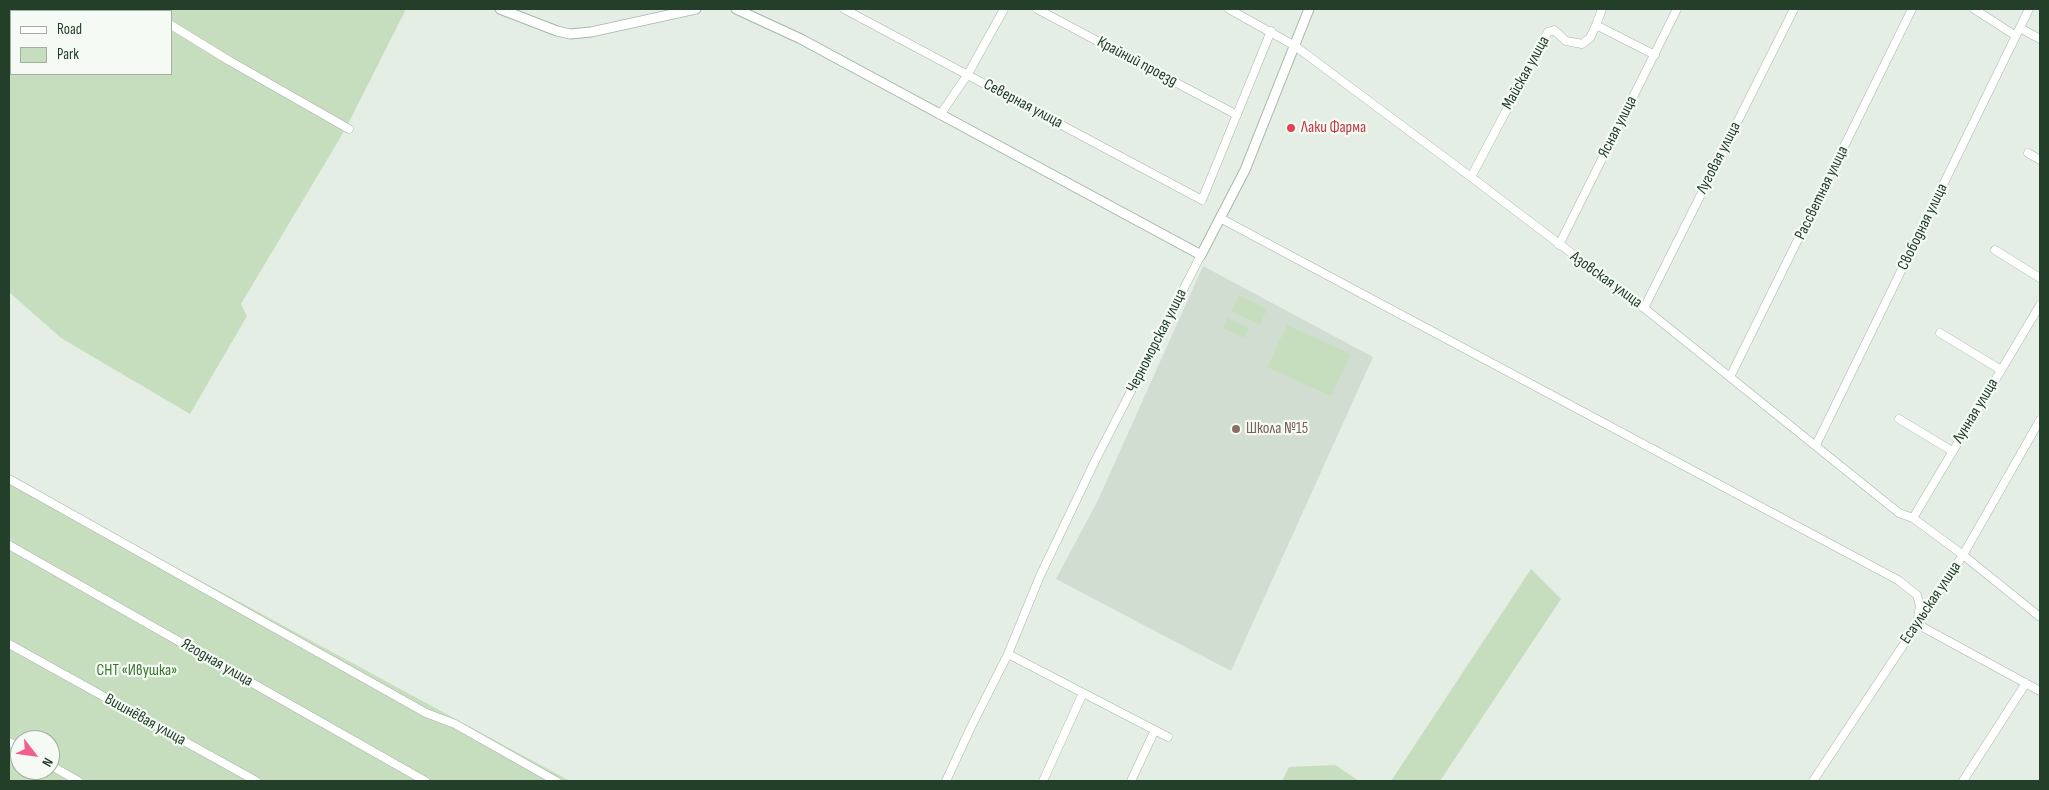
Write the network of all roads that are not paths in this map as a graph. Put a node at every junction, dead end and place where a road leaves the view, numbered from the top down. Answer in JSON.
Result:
{"nodes":[{"id":1,"x":500,"y":9,"type":"edge"},
{"id":2,"x":696,"y":9,"type":"edge"},
{"id":3,"x":736,"y":9,"type":"edge"},
{"id":4,"x":844,"y":9,"type":"edge"},
{"id":5,"x":1004,"y":9,"type":"edge"},
{"id":6,"x":1038,"y":9,"type":"edge"},
{"id":7,"x":1229,"y":9,"type":"edge"},
{"id":8,"x":1309,"y":9,"type":"edge"},
{"id":9,"x":1602,"y":9,"type":"edge"},
{"id":10,"x":1677,"y":9,"type":"edge"},
{"id":11,"x":1794,"y":9,"type":"edge"},
{"id":12,"x":1912,"y":9,"type":"edge"},
{"id":13,"x":1974,"y":9,"type":"edge"},
{"id":14,"x":2029,"y":9,"type":"edge"},
{"id":15,"x":1596,"y":24,"type":"junction"},
{"id":16,"x":172,"y":26,"type":"edge"},
{"id":17,"x":2020,"y":28,"type":"junction"},
{"id":18,"x":1271,"y":31,"type":"junction"},
{"id":19,"x":2016,"y":36,"type":"junction"},
{"id":20,"x":2040,"y":39,"type":"edge"},
{"id":21,"x":1295,"y":46,"type":"junction"},
{"id":22,"x":1655,"y":55,"type":"junction"},
{"id":23,"x":968,"y":74,"type":"junction"},
{"id":24,"x":940,"y":114,"type":"junction"},
{"id":25,"x":1237,"y":115,"type":"junction"},
{"id":26,"x":349,"y":129,"type":"dead end"},
{"id":27,"x":2028,"y":153,"type":"dead end"},
{"id":28,"x":2040,"y":160,"type":"edge"},
{"id":29,"x":1471,"y":177,"type":"junction"},
{"id":30,"x":1220,"y":218,"type":"junction"},
{"id":31,"x":1559,"y":245,"type":"junction"},
{"id":32,"x":1995,"y":250,"type":"dead end"},
{"id":33,"x":1201,"y":255,"type":"junction"},
{"id":34,"x":2040,"y":278,"type":"edge"},
{"id":35,"x":2040,"y":305,"type":"edge"},
{"id":36,"x":1644,"y":308,"type":"junction"},
{"id":37,"x":1940,"y":333,"type":"dead end"},
{"id":38,"x":2001,"y":370,"type":"junction"},
{"id":39,"x":1730,"y":376,"type":"junction"},
{"id":40,"x":1899,"y":419,"type":"dead end"},
{"id":41,"x":2040,"y":420,"type":"edge"},
{"id":42,"x":1816,"y":445,"type":"junction"},
{"id":43,"x":1952,"y":452,"type":"junction"},
{"id":44,"x":9,"y":479,"type":"edge"},
{"id":45,"x":1913,"y":518,"type":"junction"},
{"id":46,"x":9,"y":544,"type":"edge"},
{"id":47,"x":1963,"y":555,"type":"junction"},
{"id":48,"x":2040,"y":617,"type":"edge"},
{"id":49,"x":1917,"y":624,"type":"junction"},
{"id":50,"x":9,"y":644,"type":"edge"},
{"id":51,"x":1008,"y":654,"type":"junction"},
{"id":52,"x":2026,"y":683,"type":"junction"},
{"id":53,"x":2040,"y":691,"type":"edge"},
{"id":54,"x":1084,"y":693,"type":"junction"},
{"id":55,"x":1155,"y":730,"type":"junction"},
{"id":56,"x":1168,"y":736,"type":"dead end"},
{"id":57,"x":60,"y":771,"type":"edge"},
{"id":58,"x":78,"y":781,"type":"edge"},
{"id":59,"x":256,"y":781,"type":"edge"},
{"id":60,"x":425,"y":781,"type":"edge"},
{"id":61,"x":556,"y":781,"type":"edge"},
{"id":62,"x":946,"y":781,"type":"edge"},
{"id":63,"x":1043,"y":781,"type":"edge"},
{"id":64,"x":1131,"y":781,"type":"edge"},
{"id":65,"x":1813,"y":781,"type":"edge"},
{"id":66,"x":1963,"y":781,"type":"edge"}],
"edges":[{"from":1,"to":2,"type":"street"},
{"from":3,"to":24,"type":"street"},
{"from":4,"to":23,"type":"street","name":"Северная улица"},
{"from":5,"to":23,"type":"street"},
{"from":6,"to":25,"type":"street","name":"Крайний проезд"},
{"from":7,"to":18,"type":"street","name":"Азовская улица"},
{"from":8,"to":21,"type":"street"},
{"from":9,"to":15,"type":"street"},
{"from":10,"to":22,"type":"street","name":"Ясная улица"},
{"from":11,"to":36,"type":"street","name":"Луговая улица"},
{"from":12,"to":39,"type":"street","name":"Рассветная улица"},
{"from":13,"to":19,"type":"street"},
{"from":14,"to":17,"type":"street","name":"Свободная улица"},
{"from":15,"to":22,"type":"street"},
{"from":15,"to":29,"type":"street","name":"Майская улица"},
{"from":16,"to":26,"type":"street"},
{"from":17,"to":19,"type":"street","name":"Свободная улица"},
{"from":17,"to":20,"type":"street"},
{"from":18,"to":21,"type":"street","name":"Азовская улица"},
{"from":18,"to":25,"type":"street"},
{"from":19,"to":42,"type":"street","name":"Свободная улица"},
{"from":21,"to":29,"type":"street","name":"Азовская улица"},
{"from":21,"to":30,"type":"street"},
{"from":22,"to":31,"type":"street","name":"Ясная улица"},
{"from":23,"to":24,"type":"street"},
{"from":23,"to":25,"type":"street","name":"Северная улица"},
{"from":24,"to":33,"type":"street"},
{"from":27,"to":28,"type":"street"},
{"from":29,"to":31,"type":"street","name":"Азовская улица"},
{"from":30,"to":33,"type":"street"},
{"from":30,"to":49,"type":"street"},
{"from":31,"to":36,"type":"street","name":"Азовская улица"},
{"from":32,"to":34,"type":"street"},
{"from":33,"to":51,"type":"street","name":"Черноморская улица"},
{"from":35,"to":38,"type":"street","name":"Лунная улица"},
{"from":36,"to":39,"type":"street","name":"Азовская улица"},
{"from":37,"to":38,"type":"street"},
{"from":38,"to":43,"type":"street","name":"Лунная улица"},
{"from":39,"to":42,"type":"street","name":"Азовская улица"},
{"from":40,"to":43,"type":"street"},
{"from":41,"to":47,"type":"street","name":"Есаульская улица"},
{"from":42,"to":45,"type":"street","name":"Азовская улица"},
{"from":43,"to":45,"type":"street","name":"Лунная улица"},
{"from":44,"to":61,"type":"street"},
{"from":45,"to":47,"type":"street","name":"Азовская улица"},
{"from":46,"to":60,"type":"street","name":"Ягодная улица"},
{"from":47,"to":48,"type":"street","name":"Азовская улица"},
{"from":47,"to":49,"type":"street","name":"Есаульская улица"},
{"from":49,"to":52,"type":"street"},
{"from":49,"to":65,"type":"street","name":"Есаульская улица"},
{"from":50,"to":59,"type":"street","name":"Вишнёвая улица"},
{"from":51,"to":54,"type":"street"},
{"from":51,"to":62,"type":"street","name":"Черноморская улица"},
{"from":52,"to":53,"type":"street"},
{"from":52,"to":66,"type":"street"},
{"from":54,"to":55,"type":"street"},
{"from":54,"to":63,"type":"street"},
{"from":55,"to":56,"type":"street"},
{"from":55,"to":64,"type":"street"},
{"from":57,"to":58,"type":"street"}]}
